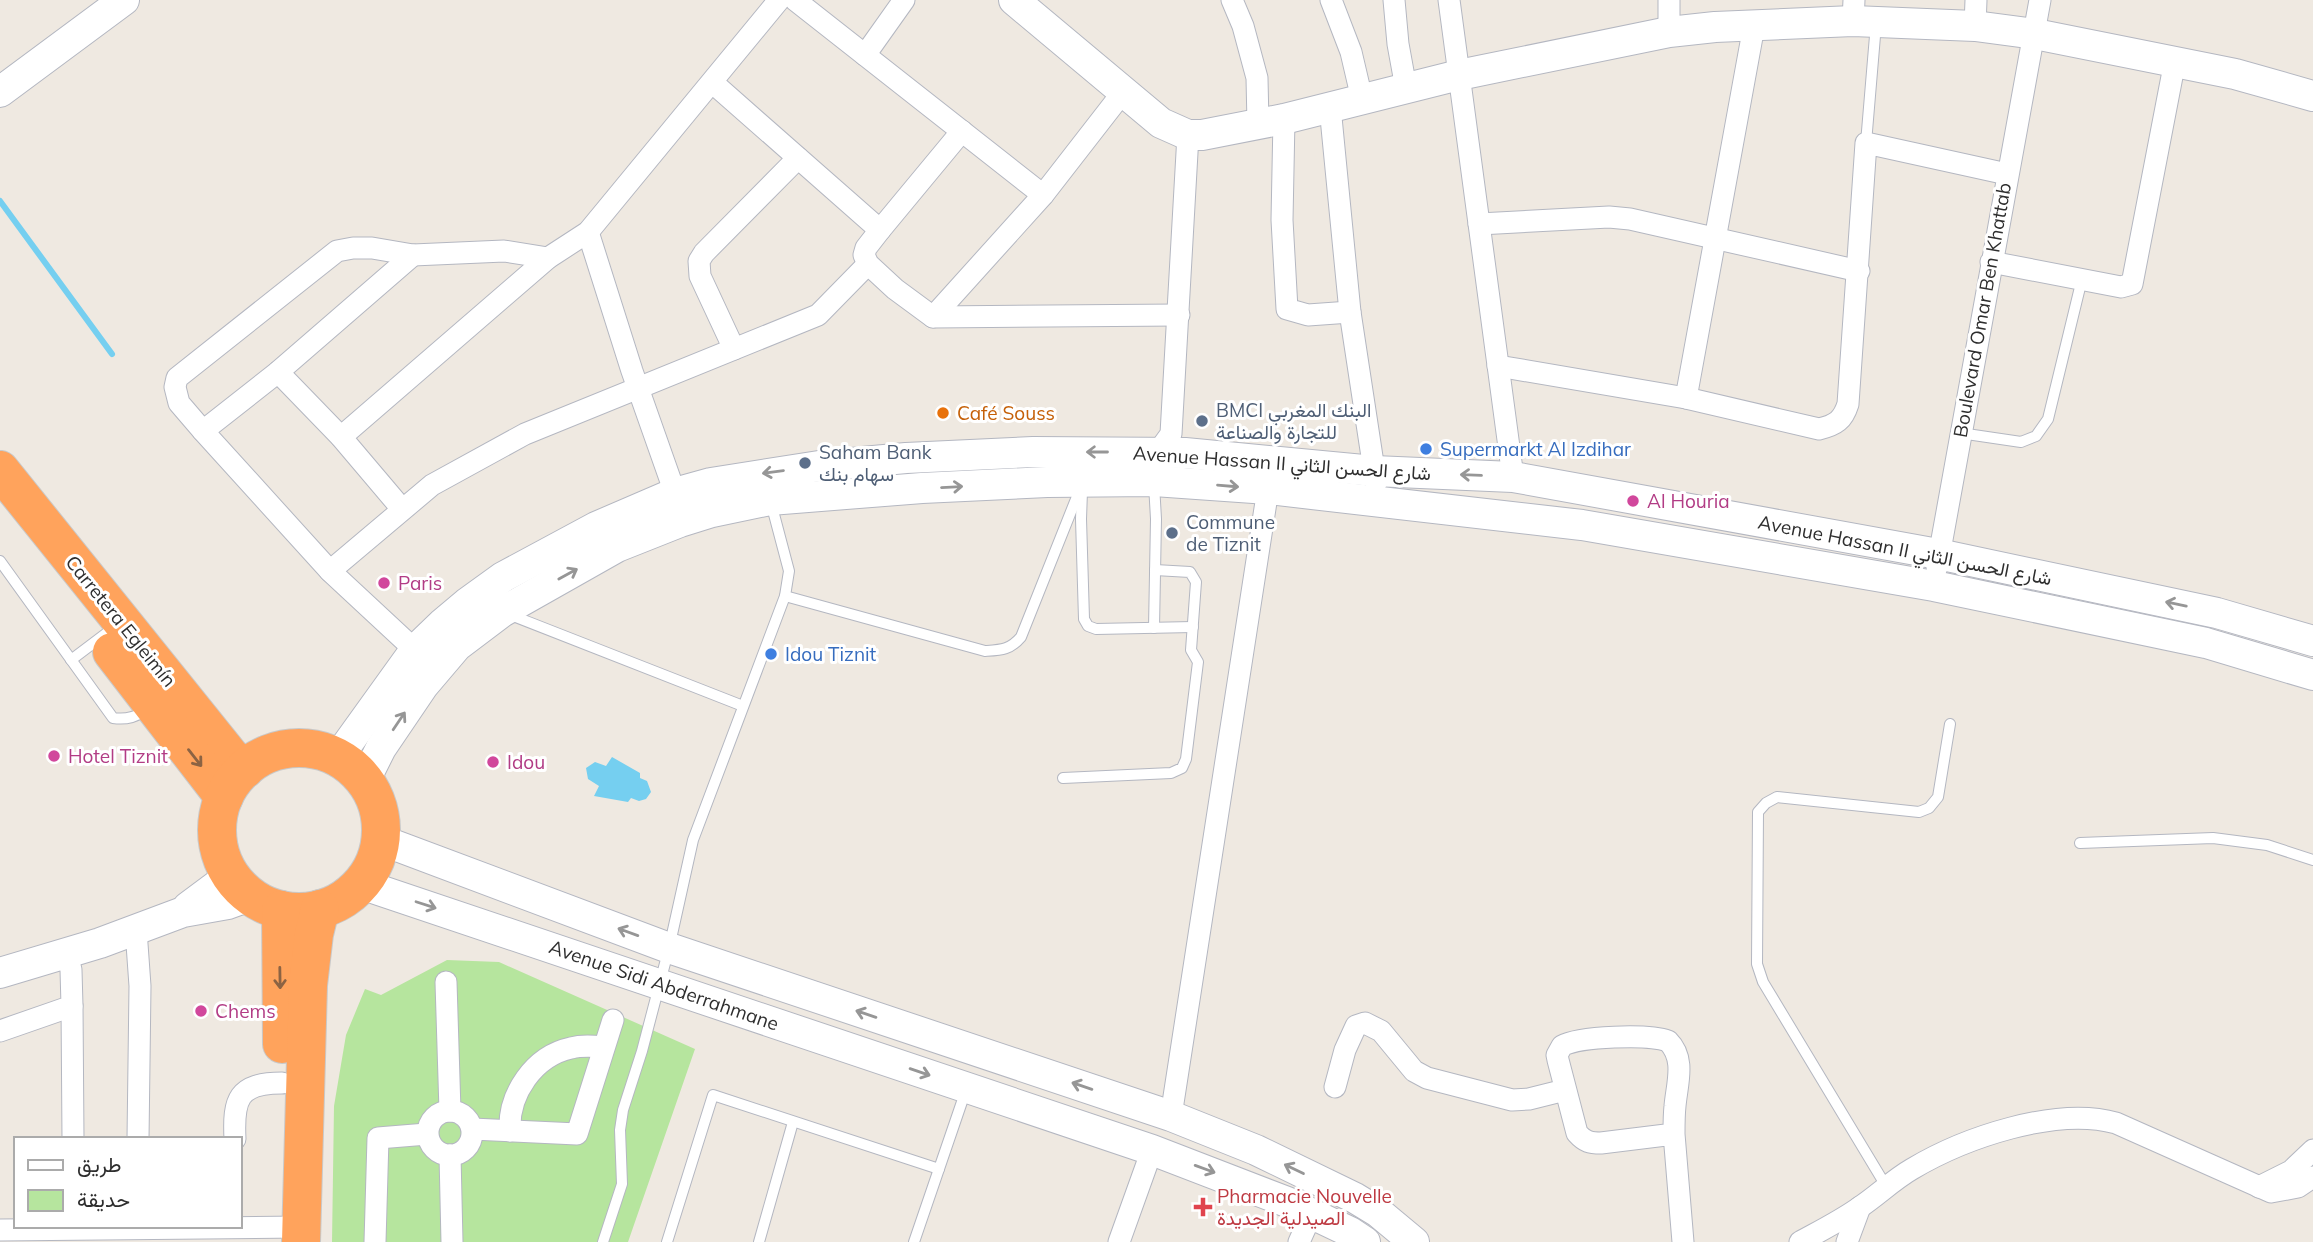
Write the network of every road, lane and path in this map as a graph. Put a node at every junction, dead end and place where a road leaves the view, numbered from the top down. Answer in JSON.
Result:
{"nodes":[{"id":1,"x":124,"y":0,"type":"edge"},
{"id":2,"x":779,"y":0,"type":"edge"},
{"id":3,"x":795,"y":0,"type":"edge"},
{"id":4,"x":904,"y":0,"type":"edge"},
{"id":5,"x":1231,"y":0,"type":"edge"},
{"id":6,"x":1331,"y":0,"type":"edge"},
{"id":7,"x":1394,"y":0,"type":"edge"},
{"id":8,"x":1449,"y":0,"type":"edge"},
{"id":9,"x":1669,"y":0,"type":"edge"},
{"id":10,"x":2040,"y":0,"type":"edge"},
{"id":11,"x":1021,"y":2,"type":"edge"},
{"id":12,"x":1975,"y":13,"type":"edge"},
{"id":13,"x":1861,"y":14,"type":"edge"},
{"id":14,"x":1754,"y":26,"type":"junction"},
{"id":15,"x":1669,"y":32,"type":"junction"},
{"id":16,"x":2035,"y":34,"type":"junction"},
{"id":17,"x":865,"y":55,"type":"junction"},
{"id":18,"x":2175,"y":61,"type":"junction"},
{"id":19,"x":1459,"y":75,"type":"junction"},
{"id":20,"x":713,"y":83,"type":"junction"},
{"id":21,"x":1406,"y":88,"type":"junction"},
{"id":22,"x":0,"y":92,"type":"edge"},
{"id":23,"x":1124,"y":92,"type":"junction"},
{"id":24,"x":2313,"y":96,"type":"edge"},
{"id":25,"x":1362,"y":99,"type":"junction"},
{"id":26,"x":1331,"y":107,"type":"junction"},
{"id":27,"x":1271,"y":121,"type":"junction"},
{"id":28,"x":961,"y":131,"type":"junction"},
{"id":29,"x":1188,"y":135,"type":"junction"},
{"id":30,"x":1866,"y":143,"type":"junction"},
{"id":31,"x":797,"y":159,"type":"junction"},
{"id":32,"x":2007,"y":174,"type":"junction"},
{"id":33,"x":1043,"y":195,"type":"junction"},
{"id":34,"x":1479,"y":224,"type":"junction"},
{"id":35,"x":880,"y":230,"type":"junction"},
{"id":36,"x":588,"y":232,"type":"junction"},
{"id":37,"x":1717,"y":238,"type":"junction"},
{"id":38,"x":413,"y":255,"type":"junction"},
{"id":39,"x":548,"y":258,"type":"junction"},
{"id":40,"x":1991,"y":262,"type":"junction"},
{"id":41,"x":868,"y":264,"type":"junction"},
{"id":42,"x":1859,"y":271,"type":"junction"},
{"id":43,"x":2082,"y":279,"type":"junction"},
{"id":44,"x":1350,"y":312,"type":"junction"},
{"id":45,"x":1179,"y":316,"type":"junction"},
{"id":46,"x":933,"y":317,"type":"junction"},
{"id":47,"x":734,"y":349,"type":"junction"},
{"id":48,"x":1498,"y":366,"type":"junction"},
{"id":49,"x":278,"y":372,"type":"junction"},
{"id":50,"x":638,"y":388,"type":"junction"},
{"id":51,"x":1686,"y":398,"type":"junction"},
{"id":52,"x":203,"y":431,"type":"junction"},
{"id":53,"x":1960,"y":433,"type":"junction"},
{"id":54,"x":341,"y":438,"type":"junction"},
{"id":55,"x":1170,"y":460,"type":"junction"},
{"id":56,"x":0,"y":470,"type":"edge"},
{"id":57,"x":1374,"y":471,"type":"junction"},
{"id":58,"x":1513,"y":477,"type":"junction"},
{"id":59,"x":1083,"y":481,"type":"junction"},
{"id":60,"x":1268,"y":489,"type":"junction"},
{"id":61,"x":1590,"y":491,"type":"junction"},
{"id":62,"x":675,"y":493,"type":"junction"},
{"id":63,"x":770,"y":500,"type":"junction"},
{"id":64,"x":1378,"y":502,"type":"junction"},
{"id":65,"x":0,"y":507,"type":"edge"},
{"id":66,"x":402,"y":509,"type":"junction"},
{"id":67,"x":1583,"y":525,"type":"junction"},
{"id":68,"x":1938,"y":554,"type":"junction"},
{"id":69,"x":0,"y":561,"type":"edge"},
{"id":70,"x":1155,"y":570,"type":"junction"},
{"id":71,"x":330,"y":571,"type":"junction"},
{"id":72,"x":1934,"y":586,"type":"junction"},
{"id":73,"x":2128,"y":594,"type":"junction"},
{"id":74,"x":785,"y":596,"type":"junction"},
{"id":75,"x":502,"y":612,"type":"junction"},
{"id":76,"x":2217,"y":613,"type":"junction"},
{"id":77,"x":2120,"y":625,"type":"junction"},
{"id":78,"x":1193,"y":627,"type":"junction"},
{"id":79,"x":1154,"y":628,"type":"junction"},
{"id":80,"x":111,"y":629,"type":"junction"},
{"id":81,"x":2313,"y":641,"type":"edge"},
{"id":82,"x":2206,"y":643,"type":"junction"},
{"id":83,"x":427,"y":658,"type":"junction"},
{"id":84,"x":71,"y":660,"type":"junction"},
{"id":85,"x":2313,"y":675,"type":"edge"},
{"id":86,"x":153,"y":705,"type":"junction"},
{"id":87,"x":743,"y":706,"type":"junction"},
{"id":88,"x":1950,"y":724,"type":"dead end"},
{"id":89,"x":351,"y":768,"type":"junction"},
{"id":90,"x":1063,"y":778,"type":"dead end"},
{"id":91,"x":234,"y":783,"type":"junction"},
{"id":92,"x":381,"y":840,"type":"junction"},
{"id":93,"x":2080,"y":843,"type":"dead end"},
{"id":94,"x":2313,"y":860,"type":"edge"},
{"id":95,"x":361,"y":884,"type":"junction"},
{"id":96,"x":254,"y":894,"type":"junction"},
{"id":97,"x":320,"y":909,"type":"junction"},
{"id":98,"x":136,"y":930,"type":"junction"},
{"id":99,"x":668,"y":948,"type":"junction"},
{"id":100,"x":67,"y":953,"type":"junction"},
{"id":101,"x":0,"y":973,"type":"edge"},
{"id":102,"x":446,"y":982,"type":"dead end"},
{"id":103,"x":658,"y":983,"type":"junction"},
{"id":104,"x":72,"y":1006,"type":"junction"},
{"id":105,"x":613,"y":1020,"type":"dead end"},
{"id":106,"x":0,"y":1031,"type":"edge"},
{"id":107,"x":604,"y":1046,"type":"junction"},
{"id":108,"x":979,"y":1052,"type":"junction"},
{"id":109,"x":282,"y":1083,"type":"junction"},
{"id":110,"x":967,"y":1087,"type":"junction"},
{"id":111,"x":1335,"y":1087,"type":"dead end"},
{"id":112,"x":1566,"y":1090,"type":"junction"},
{"id":113,"x":450,"y":1111,"type":"junction"},
{"id":114,"x":1171,"y":1116,"type":"junction"},
{"id":115,"x":793,"y":1122,"type":"junction"},
{"id":116,"x":472,"y":1129,"type":"junction"},
{"id":117,"x":510,"y":1131,"type":"junction"},
{"id":118,"x":427,"y":1134,"type":"junction"},
{"id":119,"x":1674,"y":1134,"type":"junction"},
{"id":120,"x":73,"y":1137,"type":"edge"},
{"id":121,"x":138,"y":1137,"type":"edge"},
{"id":122,"x":235,"y":1137,"type":"edge"},
{"id":123,"x":1152,"y":1150,"type":"junction"},
{"id":124,"x":2313,"y":1150,"type":"edge"},
{"id":125,"x":450,"y":1155,"type":"junction"},
{"id":126,"x":939,"y":1169,"type":"junction"},
{"id":127,"x":2313,"y":1177,"type":"edge"},
{"id":128,"x":1886,"y":1186,"type":"junction"},
{"id":129,"x":2259,"y":1186,"type":"junction"},
{"id":130,"x":1860,"y":1207,"type":"junction"},
{"id":131,"x":1312,"y":1213,"type":"junction"},
{"id":132,"x":0,"y":1230,"type":"edge"},
{"id":133,"x":73,"y":1232,"type":"edge"},
{"id":134,"x":136,"y":1232,"type":"edge"},
{"id":135,"x":268,"y":1232,"type":"edge"},
{"id":136,"x":1807,"y":1240,"type":"edge"},
{"id":137,"x":375,"y":1242,"type":"edge"},
{"id":138,"x":452,"y":1242,"type":"edge"},
{"id":139,"x":603,"y":1242,"type":"edge"},
{"id":140,"x":667,"y":1242,"type":"edge"},
{"id":141,"x":759,"y":1242,"type":"edge"},
{"id":142,"x":914,"y":1242,"type":"edge"},
{"id":143,"x":1119,"y":1242,"type":"edge"},
{"id":144,"x":1299,"y":1242,"type":"edge"},
{"id":145,"x":1365,"y":1242,"type":"edge"},
{"id":146,"x":1414,"y":1242,"type":"edge"},
{"id":147,"x":1683,"y":1242,"type":"edge"},
{"id":148,"x":1847,"y":1242,"type":"edge"}],
"edges":[{"from":1,"to":22,"type":"main road"},
{"from":2,"to":20,"type":"street"},
{"from":3,"to":17,"type":"street"},
{"from":4,"to":17,"type":"street"},
{"from":5,"to":27,"type":"street"},
{"from":6,"to":25,"type":"street"},
{"from":7,"to":21,"type":"street"},
{"from":8,"to":19,"type":"street"},
{"from":9,"to":15,"type":"street"},
{"from":10,"to":16,"type":"street","name":"Boulevard Omar Ben Khattab"},
{"from":11,"to":23,"type":"main road"},
{"from":12,"to":13,"type":"main road"},
{"from":12,"to":16,"type":"main road"},
{"from":13,"to":14,"type":"main road"},
{"from":13,"to":30,"type":"lane"},
{"from":14,"to":15,"type":"main road"},
{"from":14,"to":37,"type":"street"},
{"from":15,"to":19,"type":"main road"},
{"from":16,"to":18,"type":"main road"},
{"from":16,"to":32,"type":"street","name":"Boulevard Omar Ben Khattab"},
{"from":17,"to":28,"type":"street"},
{"from":18,"to":24,"type":"main road"},
{"from":18,"to":43,"type":"street"},
{"from":19,"to":21,"type":"main road"},
{"from":19,"to":34,"type":"street"},
{"from":20,"to":31,"type":"street"},
{"from":20,"to":36,"type":"street"},
{"from":21,"to":25,"type":"main road"},
{"from":23,"to":29,"type":"main road"},
{"from":23,"to":33,"type":"street"},
{"from":25,"to":26,"type":"main road"},
{"from":26,"to":27,"type":"main road"},
{"from":26,"to":44,"type":"street"},
{"from":27,"to":29,"type":"main road"},
{"from":27,"to":44,"type":"street"},
{"from":28,"to":33,"type":"street"},
{"from":28,"to":35,"type":"street"},
{"from":29,"to":45,"type":"street"},
{"from":30,"to":32,"type":"street"},
{"from":30,"to":42,"type":"street"},
{"from":31,"to":35,"type":"street"},
{"from":31,"to":47,"type":"street"},
{"from":32,"to":40,"type":"street","name":"Boulevard Omar Ben Khattab"},
{"from":33,"to":46,"type":"street"},
{"from":34,"to":37,"type":"street"},
{"from":34,"to":48,"type":"street"},
{"from":35,"to":41,"type":"street"},
{"from":36,"to":39,"type":"street"},
{"from":36,"to":50,"type":"street"},
{"from":37,"to":42,"type":"street"},
{"from":37,"to":51,"type":"street"},
{"from":38,"to":39,"type":"street"},
{"from":38,"to":49,"type":"street"},
{"from":38,"to":52,"type":"street"},
{"from":39,"to":54,"type":"street"},
{"from":40,"to":43,"type":"street"},
{"from":40,"to":53,"type":"street","name":"Boulevard Omar Ben Khattab"},
{"from":41,"to":46,"type":"street"},
{"from":41,"to":47,"type":"street"},
{"from":42,"to":51,"type":"street"},
{"from":43,"to":53,"type":"lane"},
{"from":44,"to":57,"type":"street"},
{"from":45,"to":46,"type":"street"},
{"from":45,"to":55,"type":"street"},
{"from":47,"to":50,"type":"street"},
{"from":48,"to":51,"type":"street"},
{"from":48,"to":58,"type":"street"},
{"from":49,"to":52,"type":"street"},
{"from":49,"to":54,"type":"street"},
{"from":50,"to":62,"type":"street"},
{"from":50,"to":66,"type":"street"},
{"from":52,"to":71,"type":"street"},
{"from":53,"to":68,"type":"street","name":"Boulevard Omar Ben Khattab"},
{"from":54,"to":66,"type":"street"},
{"from":55,"to":57,"type":"main road","name":"Avenue Hassan II شارع الحسن الثاني"},
{"from":55,"to":59,"type":"main road","name":"Avenue Hassan II شارع الحسن الثاني"},
{"from":55,"to":60,"type":"main road","name":"Avenue Hassan II شارع الحسن الثاني","one_way":true},
{"from":55,"to":62,"type":"main road","name":"Avenue Hassan II شارع الحسن الثاني","one_way":true},
{"from":55,"to":70,"type":"lane"},
{"from":56,"to":80,"type":"highway","name":"Carretera Egleimín"},
{"from":58,"to":57,"type":"main road","name":"Avenue Hassan II شارع الحسن الثاني","one_way":true},
{"from":57,"to":64,"type":"street"},
{"from":58,"to":61,"type":"main road","name":"Avenue Hassan II شارع الحسن الثاني"},
{"from":63,"to":59,"type":"main road","name":"Avenue Hassan II شارع الحسن الثاني","one_way":true},
{"from":59,"to":74,"type":"lane"},
{"from":59,"to":79,"type":"lane"},
{"from":60,"to":64,"type":"main road","name":"Avenue Hassan II شارع الحسن الثاني"},
{"from":60,"to":114,"type":"street"},
{"from":61,"to":67,"type":"main road"},
{"from":61,"to":68,"type":"main road","name":"Avenue Hassan II شارع الحسن الثاني"},
{"from":62,"to":83,"type":"main road","name":"Avenue Hassan II شارع الحسن الثاني"},
{"from":63,"to":74,"type":"lane"},
{"from":75,"to":63,"type":"main road","name":"Avenue Hassan II شارع الحسن الثاني","one_way":true},
{"from":64,"to":67,"type":"main road","name":"Avenue Hassan II شارع الحسن الثاني"},
{"from":65,"to":80,"type":"highway","name":"Carretera Egleimín"},
{"from":66,"to":71,"type":"street"},
{"from":67,"to":72,"type":"main road","name":"Avenue Hassan II شارع الحسن الثاني"},
{"from":68,"to":72,"type":"street","name":"Boulevard Omar Ben Khattab"},
{"from":68,"to":73,"type":"main road","name":"Avenue Hassan II شارع الحسن الثاني"},
{"from":69,"to":84,"type":"lane"},
{"from":70,"to":78,"type":"lane"},
{"from":70,"to":79,"type":"lane"},
{"from":71,"to":83,"type":"street"},
{"from":72,"to":77,"type":"main road","name":"Avenue Hassan II شارع الحسن الثاني"},
{"from":76,"to":73,"type":"main road","name":"Avenue Hassan II شارع الحسن الثاني","one_way":true},
{"from":73,"to":77,"type":"main road"},
{"from":74,"to":87,"type":"lane"},
{"from":75,"to":83,"type":"main road","name":"Avenue Hassan II شارع الحسن الثاني"},
{"from":75,"to":87,"type":"lane"},
{"from":76,"to":81,"type":"main road","name":"Avenue Hassan II شارع الحسن الثاني"},
{"from":76,"to":82,"type":"main road"},
{"from":77,"to":82,"type":"main road","name":"Avenue Hassan II شارع الحسن الثاني"},
{"from":78,"to":79,"type":"lane"},
{"from":78,"to":90,"type":"lane"},
{"from":80,"to":84,"type":"lane"},
{"from":80,"to":86,"type":"highway","name":"Carretera Egleimín"},
{"from":80,"to":91,"type":"highway","name":"Carretera Egleimín"},
{"from":82,"to":85,"type":"main road","name":"Avenue Hassan II شارع الحسن الثاني"},
{"from":83,"to":89,"type":"main road","name":"Avenue Hassan II شارع الحسن الثاني"},
{"from":84,"to":86,"type":"lane"},
{"from":86,"to":91,"type":"highway","name":"Carretera Egleimín","one_way":true},
{"from":87,"to":99,"type":"lane"},
{"from":88,"to":128,"type":"lane"},
{"from":89,"to":91,"type":"highway"},
{"from":89,"to":92,"type":"highway"},
{"from":91,"to":96,"type":"highway"},
{"from":92,"to":95,"type":"highway"},
{"from":99,"to":92,"type":"main road","name":"Avenue Sidi Abderrahmane","one_way":true},
{"from":93,"to":94,"type":"lane"},
{"from":95,"to":97,"type":"highway"},
{"from":95,"to":103,"type":"main road","name":"Avenue Sidi Abderrahmane","one_way":true},
{"from":96,"to":97,"type":"highway"},
{"from":96,"to":98,"type":"main road"},
{"from":96,"to":109,"type":"highway","one_way":true},
{"from":97,"to":135,"type":"highway"},
{"from":98,"to":100,"type":"main road"},
{"from":98,"to":121,"type":"street"},
{"from":99,"to":103,"type":"lane"},
{"from":108,"to":99,"type":"main road","name":"Avenue Sidi Abderrahmane","one_way":true},
{"from":100,"to":101,"type":"main road"},
{"from":100,"to":104,"type":"street"},
{"from":102,"to":113,"type":"street"},
{"from":103,"to":110,"type":"main road","name":"Avenue Sidi Abderrahmane","one_way":true},
{"from":103,"to":139,"type":"lane"},
{"from":104,"to":106,"type":"street"},
{"from":104,"to":120,"type":"street"},
{"from":105,"to":107,"type":"street"},
{"from":107,"to":117,"type":"street"},
{"from":107,"to":117,"type":"street"},
{"from":108,"to":110,"type":"main road"},
{"from":114,"to":108,"type":"main road","name":"Avenue Sidi Abderrahmane","one_way":true},
{"from":109,"to":122,"type":"street"},
{"from":109,"to":135,"type":"highway"},
{"from":110,"to":123,"type":"main road","name":"Avenue Sidi Abderrahmane"},
{"from":110,"to":126,"type":"lane"},
{"from":111,"to":112,"type":"street"},
{"from":112,"to":119,"type":"street"},
{"from":112,"to":119,"type":"street"},
{"from":113,"to":116,"type":"street"},
{"from":113,"to":118,"type":"street"},
{"from":146,"to":114,"type":"main road","name":"Avenue Sidi Abderrahmane","one_way":true},
{"from":115,"to":126,"type":"lane"},
{"from":115,"to":140,"type":"lane"},
{"from":115,"to":141,"type":"lane"},
{"from":116,"to":117,"type":"street"},
{"from":116,"to":125,"type":"street"},
{"from":118,"to":125,"type":"street"},
{"from":118,"to":137,"type":"street"},
{"from":119,"to":147,"type":"street"},
{"from":123,"to":131,"type":"main road","name":"Avenue Sidi Abderrahmane","one_way":true},
{"from":123,"to":143,"type":"street"},
{"from":124,"to":129,"type":"street"},
{"from":125,"to":138,"type":"street"},
{"from":126,"to":142,"type":"lane"},
{"from":127,"to":129,"type":"street"},
{"from":128,"to":129,"type":"street"},
{"from":128,"to":130,"type":"street"},
{"from":130,"to":136,"type":"street"},
{"from":130,"to":148,"type":"street"},
{"from":131,"to":144,"type":"street"},
{"from":131,"to":145,"type":"main road","name":"Avenue Sidi Abderrahmane"},
{"from":132,"to":133,"type":"street"},
{"from":133,"to":134,"type":"street"},
{"from":134,"to":135,"type":"street"}]}
